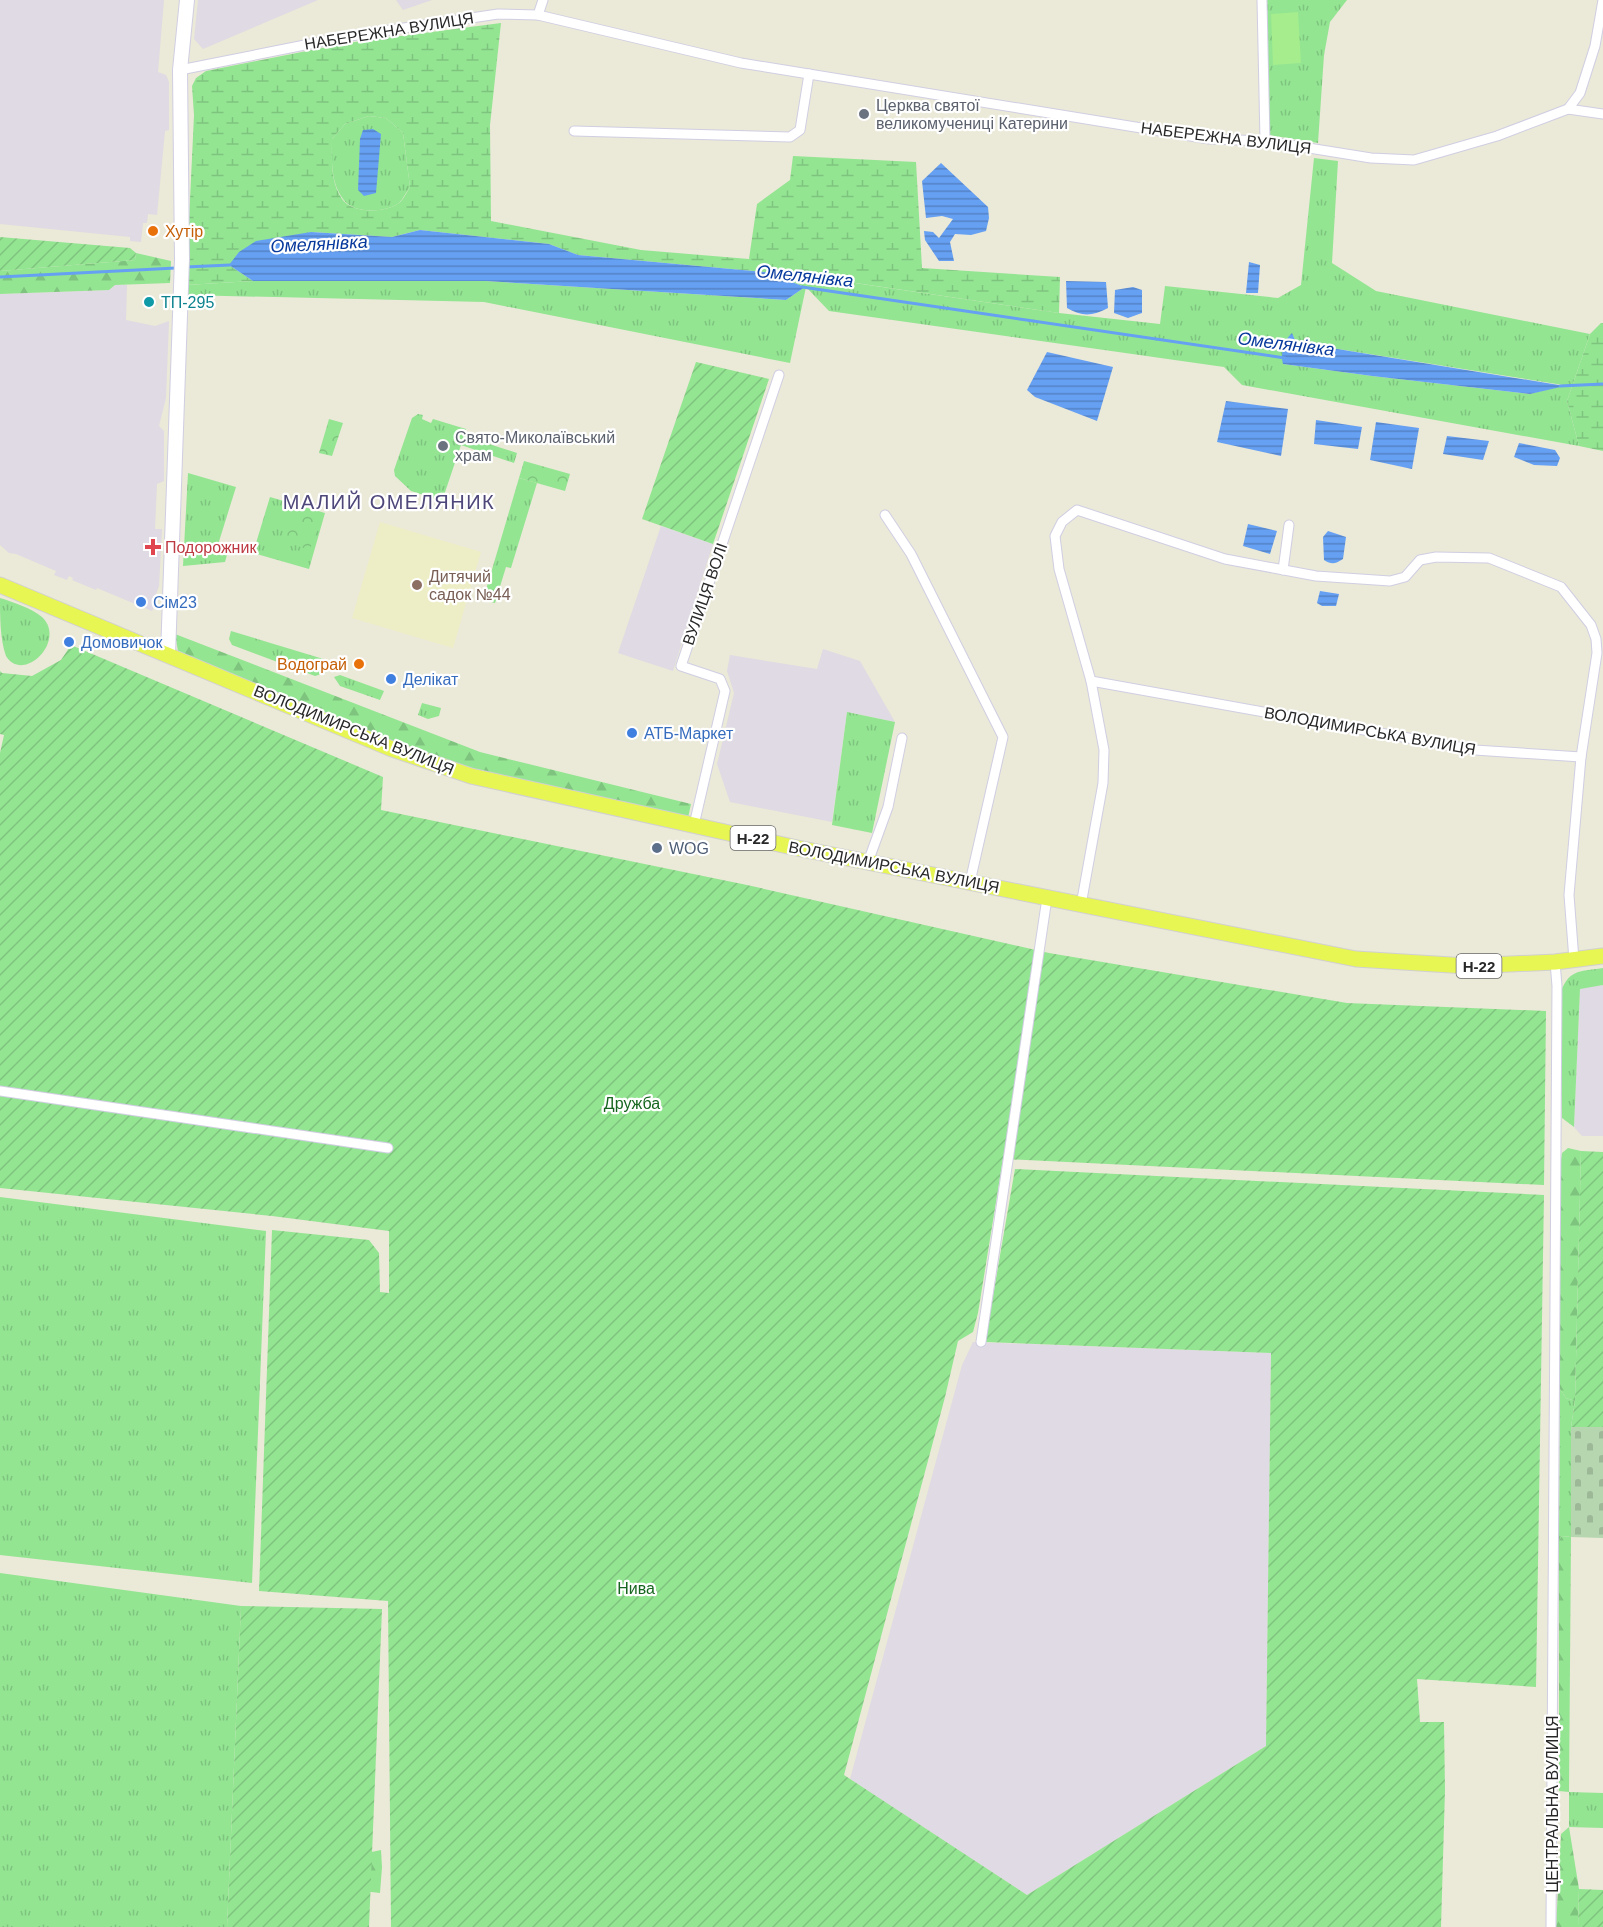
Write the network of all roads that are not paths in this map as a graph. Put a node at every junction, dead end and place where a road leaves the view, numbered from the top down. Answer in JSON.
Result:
{"nodes":[{"id":1,"x":187,"y":0,"type":"edge"},
{"id":2,"x":543,"y":0,"type":"edge"},
{"id":3,"x":1262,"y":0,"type":"edge"},
{"id":4,"x":1603,"y":0,"type":"edge"},
{"id":5,"x":538,"y":15,"type":"junction"},
{"id":6,"x":180,"y":70,"type":"junction"},
{"id":7,"x":809,"y":74,"type":"junction"},
{"id":8,"x":1568,"y":109,"type":"junction"},
{"id":9,"x":1603,"y":114,"type":"edge"},
{"id":10,"x":574,"y":131,"type":"dead end"},
{"id":11,"x":1265,"y":141,"type":"junction"},
{"id":12,"x":779,"y":375,"type":"dead end"},
{"id":13,"x":885,"y":515,"type":"dead end"},
{"id":14,"x":1288,"y":525,"type":"dead end"},
{"id":15,"x":1283,"y":570,"type":"junction"},
{"id":16,"x":0,"y":585,"type":"edge"},
{"id":17,"x":168,"y":656,"type":"junction"},
{"id":18,"x":1091,"y":681,"type":"junction"},
{"id":19,"x":902,"y":738,"type":"dead end"},
{"id":20,"x":1581,"y":757,"type":"junction"},
{"id":21,"x":694,"y":825,"type":"junction"},
{"id":22,"x":868,"y":862,"type":"junction"},
{"id":23,"x":970,"y":882,"type":"junction"},
{"id":24,"x":1047,"y":898,"type":"junction"},
{"id":25,"x":1081,"y":904,"type":"junction"},
{"id":26,"x":1603,"y":956,"type":"edge"},
{"id":27,"x":1574,"y":960,"type":"junction"},
{"id":28,"x":1555,"y":962,"type":"junction"},
{"id":29,"x":0,"y":1091,"type":"edge"},
{"id":30,"x":388,"y":1148,"type":"dead end"},
{"id":31,"x":981,"y":1342,"type":"dead end"},
{"id":32,"x":1551,"y":1927,"type":"edge"}],
"edges":[{"from":1,"to":6,"type":"street"},
{"from":2,"to":5,"type":"street"},
{"from":3,"to":11,"type":"street"},
{"from":4,"to":8,"type":"street"},
{"from":5,"to":6,"type":"street","name":"НАБЕРЕЖНА ВУЛИЦЯ"},
{"from":5,"to":7,"type":"street","name":"НАБЕРЕЖНА ВУЛИЦЯ"},
{"from":6,"to":17,"type":"street"},
{"from":7,"to":10,"type":"street"},
{"from":7,"to":11,"type":"street","name":"НАБЕРЕЖНА ВУЛИЦЯ"},
{"from":8,"to":9,"type":"street","name":"НАБЕРЕЖНА ВУЛИЦЯ"},
{"from":8,"to":11,"type":"street","name":"НАБЕРЕЖНА ВУЛИЦЯ"},
{"from":12,"to":21,"type":"street","name":"ВУЛИЦЯ ВОЛІ"},
{"from":13,"to":23,"type":"street"},
{"from":14,"to":15,"type":"street"},
{"from":15,"to":18,"type":"street"},
{"from":15,"to":20,"type":"street"},
{"from":16,"to":17,"type":"main road","name":"ВОЛОДИМИРСЬКА ВУЛИЦЯ","number":"Н-22"},
{"from":17,"to":21,"type":"main road","name":"ВОЛОДИМИРСЬКА ВУЛИЦЯ","number":"Н-22"},
{"from":18,"to":20,"type":"street","name":"ВОЛОДИМИРСЬКА ВУЛИЦЯ"},
{"from":18,"to":25,"type":"street"},
{"from":19,"to":22,"type":"street"},
{"from":20,"to":27,"type":"street"},
{"from":21,"to":22,"type":"main road","name":"ВОЛОДИМИРСЬКА ВУЛИЦЯ","number":"Н-22"},
{"from":22,"to":23,"type":"main road","name":"ВОЛОДИМИРСЬКА ВУЛИЦЯ","number":"Н-22"},
{"from":23,"to":24,"type":"main road","name":"ВОЛОДИМИРСЬКА ВУЛИЦЯ","number":"Н-22"},
{"from":24,"to":25,"type":"main road","name":"ВОЛОДИМИРСЬКА ВУЛИЦЯ","number":"Н-22"},
{"from":24,"to":31,"type":"street"},
{"from":25,"to":28,"type":"main road","name":"ВОЛОДИМИРСЬКА ВУЛИЦЯ","number":"Н-22"},
{"from":26,"to":27,"type":"main road","number":"Н-22"},
{"from":27,"to":28,"type":"main road","number":"Н-22"},
{"from":28,"to":32,"type":"street","name":"ЦЕНТРАЛЬНА ВУЛИЦЯ"},
{"from":29,"to":30,"type":"street"}]}
